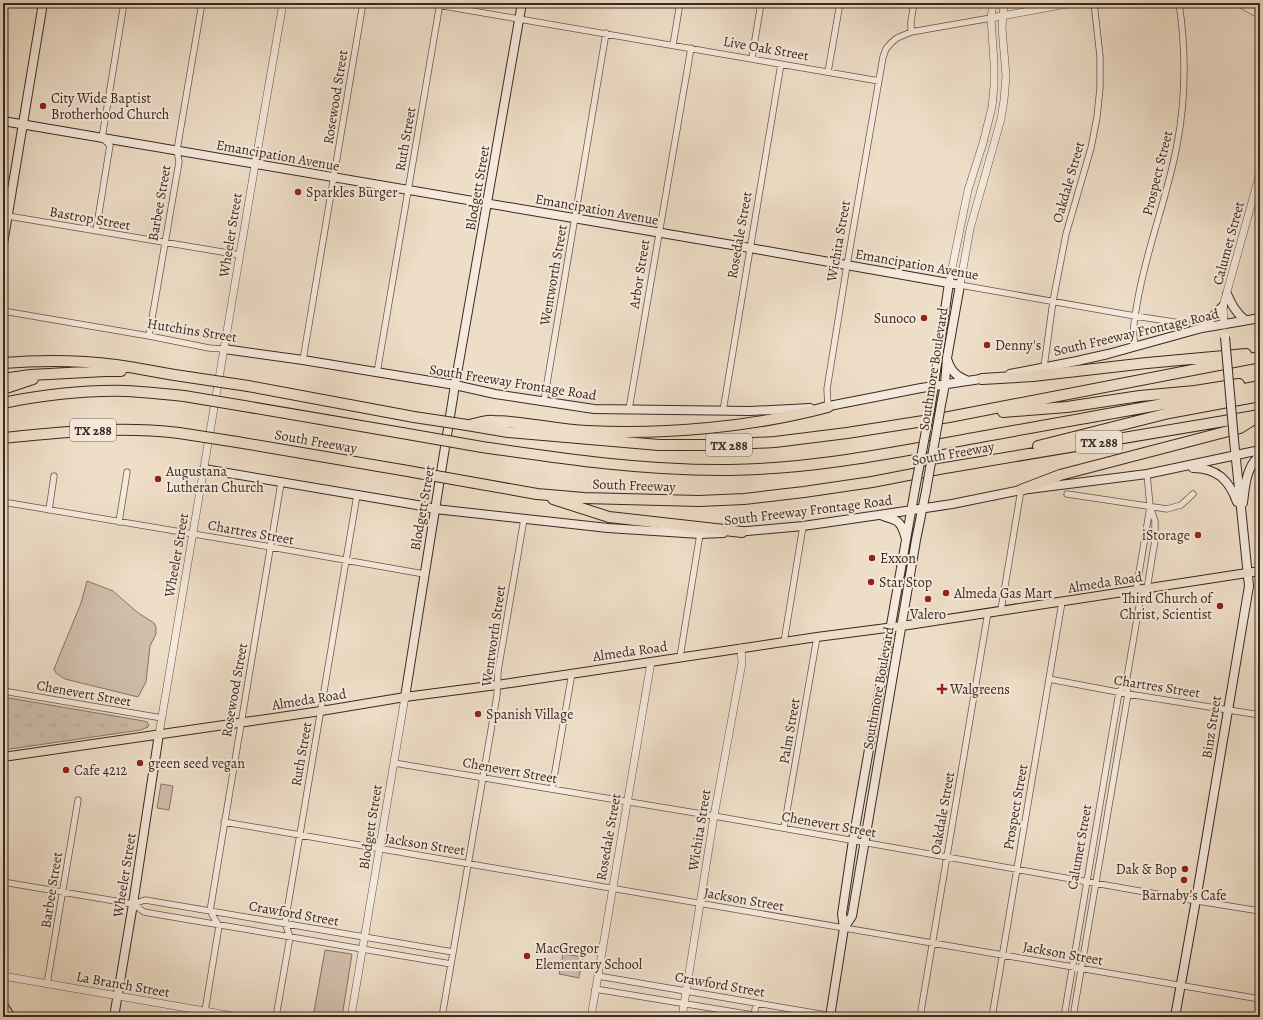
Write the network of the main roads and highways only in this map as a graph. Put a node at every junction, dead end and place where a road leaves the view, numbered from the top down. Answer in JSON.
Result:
{"nodes":[{"id":1,"x":43,"y":3,"type":"edge"},
{"id":2,"x":522,"y":3,"type":"edge"},
{"id":3,"x":3,"y":121,"type":"edge"},
{"id":4,"x":22,"y":124,"type":"junction"},
{"id":5,"x":487,"y":204,"type":"junction"},
{"id":6,"x":3,"y":244,"type":"edge"},
{"id":7,"x":949,"y":283,"type":"junction"},
{"id":8,"x":960,"y":285,"type":"joint"},
{"id":9,"x":1227,"y":294,"type":"road end"},
{"id":10,"x":1223,"y":306,"type":"road end"},
{"id":11,"x":1260,"y":318,"type":"edge"},
{"id":12,"x":1245,"y":320,"type":"junction"},
{"id":13,"x":1224,"y":325,"type":"junction"},
{"id":14,"x":1202,"y":328,"type":"junction"},
{"id":15,"x":224,"y":349,"type":"road end"},
{"id":16,"x":1260,"y":353,"type":"edge"},
{"id":17,"x":1260,"y":357,"type":"edge"},
{"id":18,"x":947,"y":358,"type":"junction"},
{"id":19,"x":4,"y":363,"type":"edge"},
{"id":20,"x":377,"y":373,"type":"joint"},
{"id":21,"x":169,"y":374,"type":"junction"},
{"id":22,"x":44,"y":375,"type":"junction"},
{"id":23,"x":3,"y":379,"type":"edge"},
{"id":24,"x":982,"y":379,"type":"junction"},
{"id":25,"x":1260,"y":380,"type":"edge"},
{"id":26,"x":967,"y":381,"type":"junction"},
{"id":27,"x":945,"y":384,"type":"junction"},
{"id":28,"x":455,"y":386,"type":"junction"},
{"id":29,"x":933,"y":386,"type":"junction"},
{"id":30,"x":1260,"y":386,"type":"edge"},
{"id":31,"x":3,"y":389,"type":"edge"},
{"id":32,"x":1260,"y":396,"type":"edge"},
{"id":33,"x":3,"y":403,"type":"edge"},
{"id":34,"x":828,"y":407,"type":"junction"},
{"id":35,"x":1260,"y":415,"type":"edge"},
{"id":36,"x":949,"y":417,"type":"junction"},
{"id":37,"x":492,"y":425,"type":"junction"},
{"id":38,"x":5,"y":438,"type":"edge"},
{"id":39,"x":1234,"y":440,"type":"joint"},
{"id":40,"x":1260,"y":450,"type":"edge"},
{"id":41,"x":1260,"y":455,"type":"edge"},
{"id":42,"x":1235,"y":456,"type":"junction"},
{"id":43,"x":1176,"y":468,"type":"junction"},
{"id":44,"x":204,"y":469,"type":"road end"},
{"id":45,"x":939,"y":469,"type":"junction"},
{"id":46,"x":1022,"y":490,"type":"junction"},
{"id":47,"x":538,"y":494,"type":"junction"},
{"id":48,"x":435,"y":509,"type":"junction"},
{"id":49,"x":922,"y":509,"type":"junction"},
{"id":50,"x":912,"y":511,"type":"junction"},
{"id":51,"x":1241,"y":512,"type":"junction"},
{"id":52,"x":879,"y":515,"type":"junction"},
{"id":53,"x":742,"y":532,"type":"junction"},
{"id":54,"x":906,"y":538,"type":"junction"},
{"id":55,"x":1260,"y":571,"type":"edge"},
{"id":56,"x":1248,"y":572,"type":"junction"},
{"id":57,"x":902,"y":626,"type":"junction"},
{"id":58,"x":890,"y":628,"type":"junction"},
{"id":59,"x":879,"y":692,"type":"junction"},
{"id":60,"x":890,"y":694,"type":"junction"},
{"id":61,"x":405,"y":697,"type":"junction"},
{"id":62,"x":159,"y":734,"type":"junction"},
{"id":63,"x":3,"y":757,"type":"edge"},
{"id":64,"x":844,"y":928,"type":"junction"},
{"id":65,"x":3,"y":1008,"type":"edge"},
{"id":66,"x":9,"y":1017,"type":"edge"},
{"id":67,"x":114,"y":1017,"type":"edge"},
{"id":68,"x":832,"y":1017,"type":"edge"},
{"id":69,"x":1175,"y":1017,"type":"edge"}],
"edges":[{"from":1,"to":4,"type":"main road"},
{"from":2,"to":5,"type":"main road","name":"Blodgett Street"},
{"from":3,"to":4,"type":"main road","name":"Emancipation Avenue"},
{"from":4,"to":5,"type":"main road","name":"Emancipation Avenue"},
{"from":4,"to":6,"type":"main road"},
{"from":5,"to":7,"type":"main road","name":"Emancipation Avenue"},
{"from":5,"to":28,"type":"main road","name":"Blodgett Street"},
{"from":7,"to":8,"type":"main road","name":"Emancipation Avenue"},
{"from":7,"to":29,"type":"main road","name":"Southmore Boulevard"},
{"from":8,"to":18,"type":"main road","name":"Southmore Boulevard"},
{"from":9,"to":12,"type":"main road"},
{"from":10,"to":14,"type":"main road"},
{"from":11,"to":12,"type":"main road","name":"South Freeway Frontage Road"},
{"from":12,"to":13,"type":"main road","name":"South Freeway Frontage Road"},
{"from":13,"to":14,"type":"main road","name":"South Freeway Frontage Road"},
{"from":13,"to":39,"type":"main road","name":"Calumet Street","bridge":true},
{"from":14,"to":24,"type":"main road","name":"South Freeway Frontage Road"},
{"from":15,"to":20,"type":"main road","name":"Hutchins Street"},
{"from":16,"to":24,"type":"highway"},
{"from":17,"to":36,"type":"highway","number":"TX 288"},
{"from":18,"to":26,"type":"main road"},
{"from":18,"to":27,"type":"main road","name":"Southmore Boulevard"},
{"from":19,"to":21,"type":"highway"},
{"from":20,"to":28,"type":"main road","name":"South Freeway Frontage Road"},
{"from":21,"to":22,"type":"highway"},
{"from":21,"to":37,"type":"highway","number":"TX 288","bridge":true},
{"from":22,"to":23,"type":"highway"},
{"from":22,"to":31,"type":"highway"},
{"from":24,"to":26,"type":"main road","name":"South Freeway Frontage Road"},
{"from":25,"to":36,"type":"highway"},
{"from":26,"to":27,"type":"main road","name":"South Freeway Frontage Road"},
{"from":27,"to":29,"type":"main road","name":"South Freeway Frontage Road"},
{"from":27,"to":49,"type":"main road","name":"Southmore Boulevard","bridge":true},
{"from":28,"to":34,"type":"main road","name":"South Freeway Frontage Road"},
{"from":28,"to":48,"type":"main road","name":"Blodgett Street"},
{"from":29,"to":34,"type":"main road","name":"South Freeway Frontage Road"},
{"from":29,"to":50,"type":"main road","name":"Southmore Boulevard","bridge":true},
{"from":30,"to":33,"type":"highway","bridge":true},
{"from":32,"to":45,"type":"highway"},
{"from":34,"to":37,"type":"highway"},
{"from":35,"to":45,"type":"highway","name":"South Freeway","number":"TX 288"},
{"from":35,"to":46,"type":"highway"},
{"from":36,"to":37,"type":"highway","number":"TX 288"},
{"from":38,"to":47,"type":"highway","name":"South Freeway","number":"TX 288","bridge":true},
{"from":39,"to":42,"type":"main road","name":"Binz Street"},
{"from":40,"to":42,"type":"main road","name":"South Freeway Frontage Road"},
{"from":41,"to":51,"type":"main road"},
{"from":42,"to":43,"type":"main road","name":"South Freeway Frontage Road"},
{"from":42,"to":51,"type":"main road","name":"Binz Street"},
{"from":43,"to":46,"type":"main road","name":"South Freeway Frontage Road"},
{"from":43,"to":51,"type":"main road"},
{"from":44,"to":48,"type":"main road","name":"South Freeway Frontage Road"},
{"from":45,"to":47,"type":"highway","name":"South Freeway","number":"TX 288"},
{"from":46,"to":49,"type":"main road","name":"South Freeway Frontage Road"},
{"from":47,"to":53,"type":"highway"},
{"from":48,"to":53,"type":"main road","name":"South Freeway Frontage Road"},
{"from":48,"to":61,"type":"main road","name":"Blodgett Street"},
{"from":49,"to":50,"type":"main road","name":"South Freeway Frontage Road"},
{"from":49,"to":57,"type":"main road","name":"Southmore Boulevard"},
{"from":50,"to":52,"type":"main road","name":"South Freeway Frontage Road"},
{"from":50,"to":54,"type":"main road","name":"Southmore Boulevard"},
{"from":51,"to":56,"type":"main road","name":"Binz Street"},
{"from":52,"to":53,"type":"main road","name":"South Freeway Frontage Road"},
{"from":52,"to":54,"type":"main road"},
{"from":54,"to":58,"type":"main road","name":"Southmore Boulevard"},
{"from":55,"to":56,"type":"main road","name":"Almeda Road"},
{"from":56,"to":57,"type":"main road","name":"Almeda Road"},
{"from":56,"to":69,"type":"main road","name":"Binz Street"},
{"from":57,"to":58,"type":"main road","name":"Almeda Road"},
{"from":57,"to":60,"type":"main road","name":"Southmore Boulevard"},
{"from":58,"to":59,"type":"main road","name":"Southmore Boulevard"},
{"from":58,"to":61,"type":"main road","name":"Almeda Road"},
{"from":59,"to":60,"type":"main road"},
{"from":59,"to":64,"type":"main road","name":"Southmore Boulevard"},
{"from":60,"to":64,"type":"main road","name":"Southmore Boulevard"},
{"from":61,"to":62,"type":"main road","name":"Almeda Road"},
{"from":62,"to":63,"type":"main road","name":"Almeda Road"},
{"from":62,"to":67,"type":"main road","name":"Wheeler Street"},
{"from":64,"to":68,"type":"main road","name":"Southmore Boulevard"},
{"from":65,"to":66,"type":"highway"}]}
